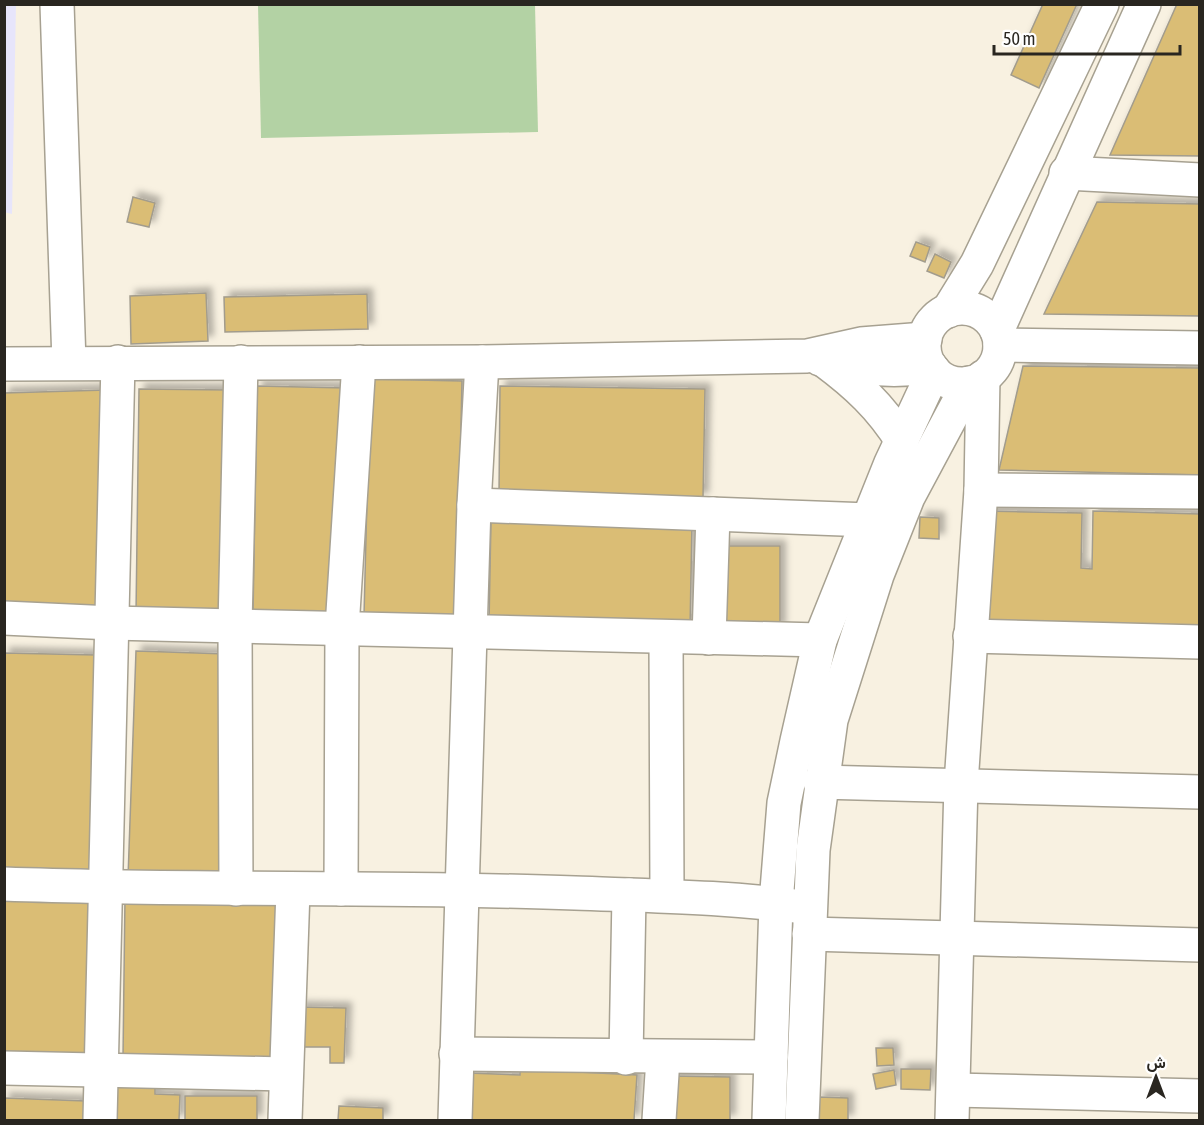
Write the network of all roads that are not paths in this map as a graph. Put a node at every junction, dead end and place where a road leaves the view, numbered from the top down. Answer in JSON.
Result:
{"nodes":[{"id":1,"x":57,"y":4,"type":"edge"},
{"id":2,"x":1102,"y":4,"type":"edge"},
{"id":3,"x":1144,"y":4,"type":"edge"},
{"id":4,"x":1066,"y":172,"type":"junction"},
{"id":5,"x":1200,"y":180,"type":"edge"},
{"id":6,"x":948,"y":310,"type":"junction"},
{"id":7,"x":999,"y":338,"type":"junction"},
{"id":8,"x":1200,"y":348,"type":"edge"},
{"id":9,"x":816,"y":358,"type":"junction"},
{"id":10,"x":930,"y":359,"type":"junction"},
{"id":11,"x":118,"y":362,"type":"junction"},
{"id":12,"x":241,"y":362,"type":"junction"},
{"id":13,"x":359,"y":362,"type":"junction"},
{"id":14,"x":482,"y":362,"type":"junction"},
{"id":15,"x":69,"y":363,"type":"junction"},
{"id":16,"x":4,"y":364,"type":"edge"},
{"id":17,"x":976,"y":380,"type":"junction"},
{"id":18,"x":902,"y":441,"type":"junction"},
{"id":19,"x":981,"y":490,"type":"junction"},
{"id":20,"x":1200,"y":492,"type":"edge"},
{"id":21,"x":474,"y":505,"type":"junction"},
{"id":22,"x":713,"y":514,"type":"junction"},
{"id":23,"x":869,"y":520,"type":"junction"},
{"id":24,"x":4,"y":618,"type":"edge"},
{"id":25,"x":112,"y":623,"type":"junction"},
{"id":26,"x":235,"y":626,"type":"junction"},
{"id":27,"x":342,"y":628,"type":"junction"},
{"id":28,"x":471,"y":632,"type":"junction"},
{"id":29,"x":970,"y":636,"type":"junction"},
{"id":30,"x":666,"y":638,"type":"junction"},
{"id":31,"x":709,"y":638,"type":"junction"},
{"id":32,"x":820,"y":640,"type":"junction"},
{"id":33,"x":1200,"y":642,"type":"edge"},
{"id":34,"x":820,"y":782,"type":"junction"},
{"id":35,"x":962,"y":784,"type":"junction"},
{"id":36,"x":1200,"y":792,"type":"edge"},
{"id":37,"x":4,"y":884,"type":"edge"},
{"id":38,"x":104,"y":887,"type":"junction"},
{"id":39,"x":236,"y":889,"type":"junction"},
{"id":40,"x":341,"y":889,"type":"junction"},
{"id":41,"x":464,"y":889,"type":"junction"},
{"id":42,"x":293,"y":890,"type":"junction"},
{"id":43,"x":629,"y":895,"type":"junction"},
{"id":44,"x":667,"y":895,"type":"junction"},
{"id":45,"x":776,"y":903,"type":"junction"},
{"id":46,"x":810,"y":921,"type":"junction"},
{"id":47,"x":958,"y":938,"type":"junction"},
{"id":48,"x":1200,"y":945,"type":"edge"},
{"id":49,"x":456,"y":1054,"type":"junction"},
{"id":50,"x":626,"y":1058,"type":"junction"},
{"id":51,"x":663,"y":1058,"type":"junction"},
{"id":52,"x":771,"y":1058,"type":"junction"},
{"id":53,"x":4,"y":1068,"type":"edge"},
{"id":54,"x":101,"y":1068,"type":"junction"},
{"id":55,"x":285,"y":1074,"type":"junction"},
{"id":56,"x":1200,"y":1096,"type":"edge"},
{"id":57,"x":953,"y":1105,"type":"edge"},
{"id":58,"x":100,"y":1120,"type":"edge"},
{"id":59,"x":285,"y":1120,"type":"edge"},
{"id":60,"x":455,"y":1120,"type":"edge"},
{"id":61,"x":659,"y":1120,"type":"edge"},
{"id":62,"x":769,"y":1120,"type":"edge"},
{"id":63,"x":802,"y":1120,"type":"edge"}],
"edges":[{"from":1,"to":15,"type":"street"},
{"from":2,"to":6,"type":"street"},
{"from":3,"to":4,"type":"street"},
{"from":4,"to":5,"type":"street"},
{"from":4,"to":7,"type":"street"},
{"from":6,"to":7,"type":"street"},
{"from":6,"to":10,"type":"street"},
{"from":7,"to":8,"type":"street"},
{"from":7,"to":17,"type":"street"},
{"from":9,"to":10,"type":"street"},
{"from":9,"to":14,"type":"street"},
{"from":9,"to":18,"type":"street"},
{"from":10,"to":17,"type":"street"},
{"from":10,"to":18,"type":"street"},
{"from":11,"to":12,"type":"street"},
{"from":11,"to":15,"type":"street"},
{"from":11,"to":25,"type":"street"},
{"from":12,"to":13,"type":"street"},
{"from":12,"to":26,"type":"street"},
{"from":13,"to":14,"type":"street"},
{"from":13,"to":27,"type":"street"},
{"from":14,"to":21,"type":"street"},
{"from":15,"to":16,"type":"street"},
{"from":17,"to":19,"type":"street"},
{"from":17,"to":34,"type":"street"},
{"from":18,"to":23,"type":"street"},
{"from":19,"to":20,"type":"street"},
{"from":19,"to":29,"type":"street"},
{"from":21,"to":22,"type":"street"},
{"from":21,"to":28,"type":"street"},
{"from":22,"to":23,"type":"street"},
{"from":22,"to":31,"type":"street"},
{"from":23,"to":32,"type":"street"},
{"from":24,"to":25,"type":"street"},
{"from":25,"to":26,"type":"street"},
{"from":25,"to":38,"type":"street"},
{"from":26,"to":27,"type":"street"},
{"from":26,"to":39,"type":"street"},
{"from":27,"to":28,"type":"street"},
{"from":27,"to":40,"type":"street"},
{"from":28,"to":30,"type":"street"},
{"from":28,"to":41,"type":"street"},
{"from":29,"to":33,"type":"street"},
{"from":29,"to":35,"type":"street"},
{"from":30,"to":31,"type":"street"},
{"from":30,"to":44,"type":"street"},
{"from":31,"to":32,"type":"street"},
{"from":32,"to":45,"type":"street"},
{"from":34,"to":35,"type":"street"},
{"from":34,"to":46,"type":"street"},
{"from":35,"to":36,"type":"street"},
{"from":35,"to":47,"type":"street"},
{"from":37,"to":38,"type":"street"},
{"from":38,"to":39,"type":"street"},
{"from":38,"to":54,"type":"street"},
{"from":39,"to":42,"type":"street"},
{"from":40,"to":41,"type":"street"},
{"from":40,"to":42,"type":"street"},
{"from":41,"to":43,"type":"street"},
{"from":41,"to":49,"type":"street"},
{"from":42,"to":55,"type":"street"},
{"from":43,"to":44,"type":"street"},
{"from":43,"to":50,"type":"street"},
{"from":44,"to":45,"type":"street"},
{"from":45,"to":46,"type":"street"},
{"from":45,"to":52,"type":"street"},
{"from":46,"to":47,"type":"street"},
{"from":46,"to":63,"type":"street"},
{"from":47,"to":48,"type":"street"},
{"from":47,"to":57,"type":"street"},
{"from":49,"to":50,"type":"street"},
{"from":49,"to":60,"type":"street"},
{"from":50,"to":51,"type":"street"},
{"from":51,"to":52,"type":"street"},
{"from":51,"to":61,"type":"street"},
{"from":52,"to":62,"type":"street"},
{"from":53,"to":54,"type":"street"},
{"from":54,"to":55,"type":"street"},
{"from":54,"to":58,"type":"street"},
{"from":55,"to":59,"type":"street"},
{"from":56,"to":57,"type":"street"}]}
